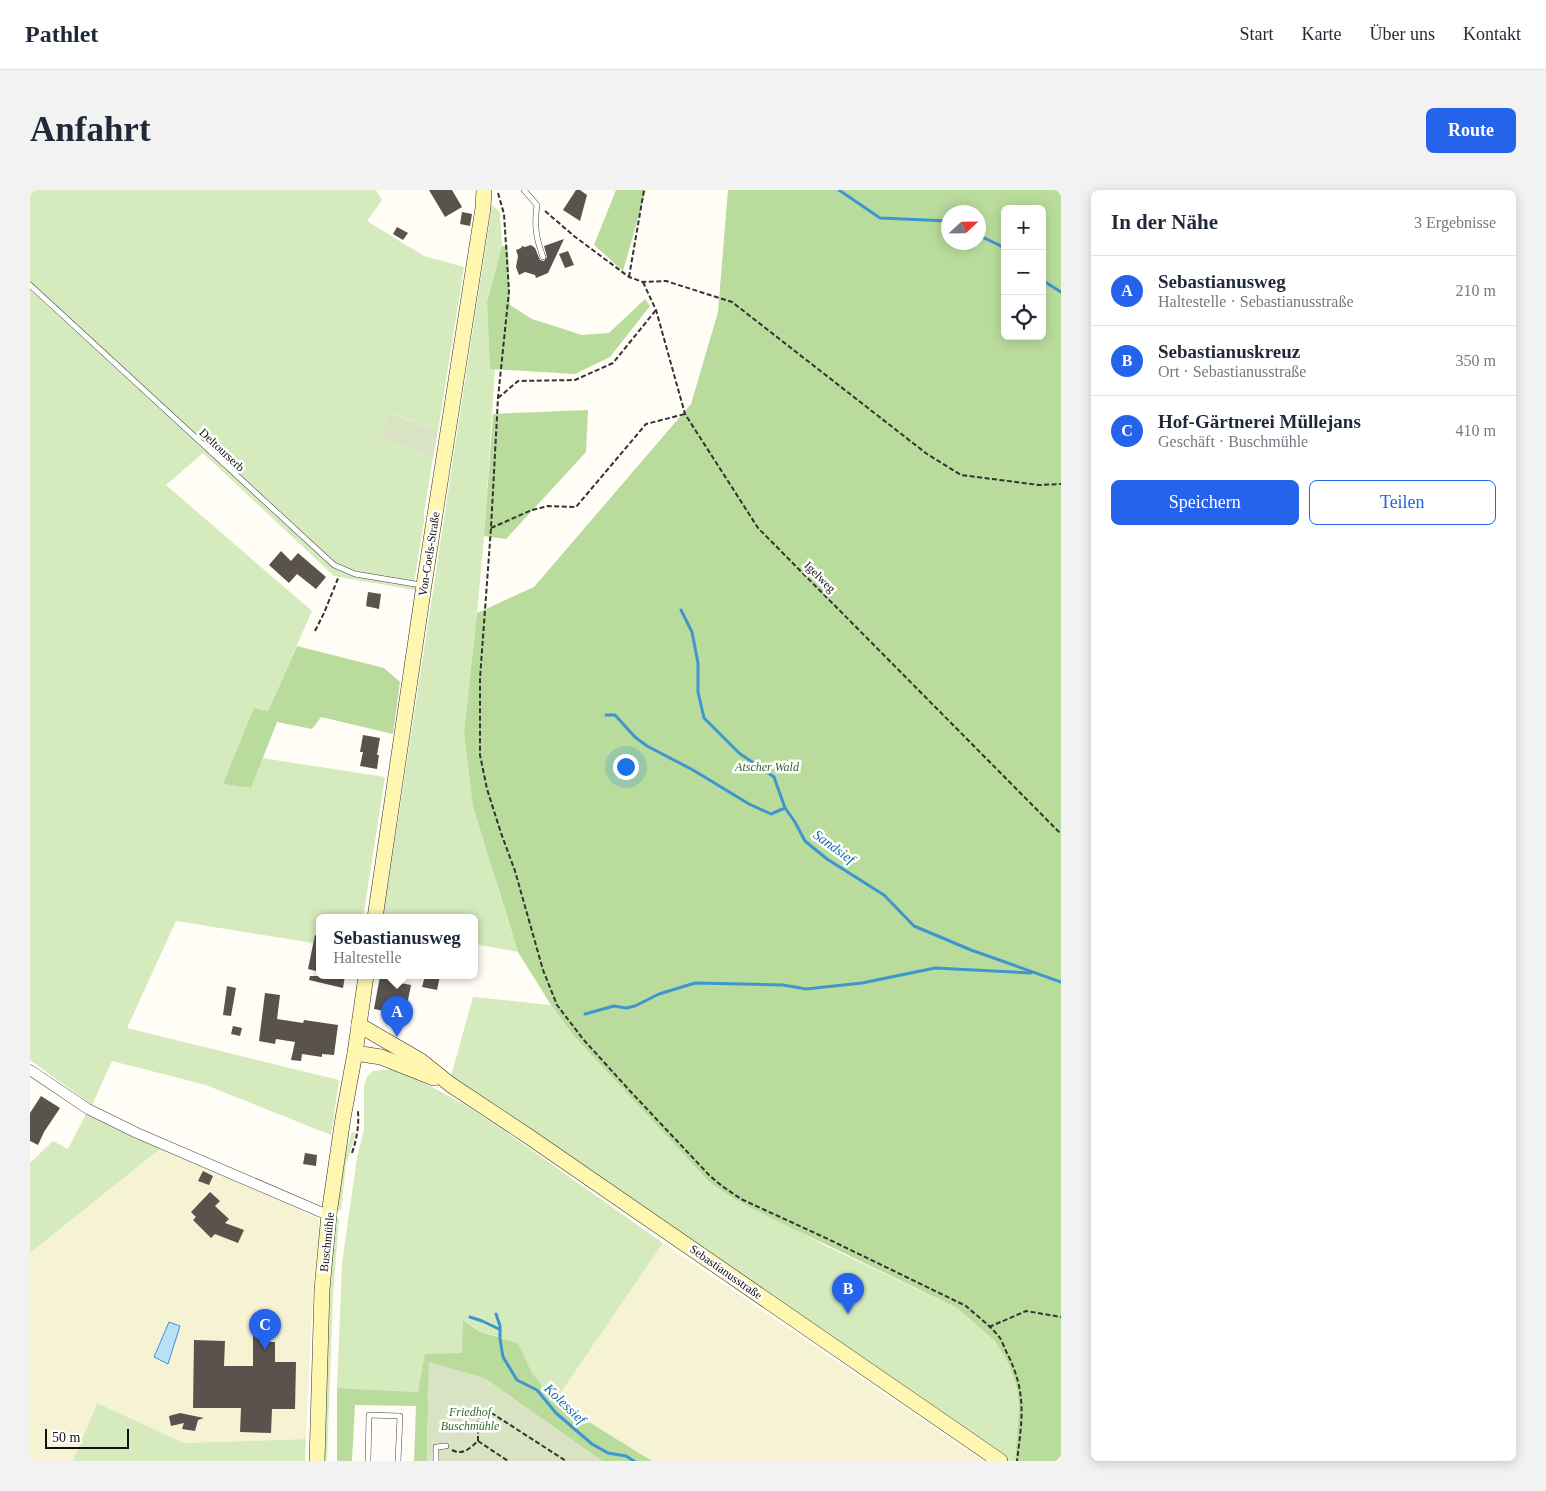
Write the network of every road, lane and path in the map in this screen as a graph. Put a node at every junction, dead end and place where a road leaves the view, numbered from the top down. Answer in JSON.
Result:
{"nodes":[{"id":1,"x":484,"y":190,"type":"edge"},
{"id":2,"x":497,"y":190,"type":"edge"},
{"id":3,"x":524,"y":190,"type":"edge"},
{"id":4,"x":644,"y":190,"type":"edge"},
{"id":5,"x":537,"y":205,"type":"junction"},
{"id":6,"x":543,"y":257,"type":"dead end"},
{"id":7,"x":629,"y":277,"type":"junction"},
{"id":8,"x":643,"y":282,"type":"junction"},
{"id":9,"x":30,"y":285,"type":"edge"},
{"id":10,"x":656,"y":310,"type":"junction"},
{"id":11,"x":498,"y":398,"type":"junction"},
{"id":12,"x":685,"y":414,"type":"junction"},
{"id":13,"x":1061,"y":484,"type":"edge"},
{"id":14,"x":491,"y":528,"type":"junction"},
{"id":15,"x":342,"y":570,"type":"junction"},
{"id":16,"x":424,"y":585,"type":"junction"},
{"id":17,"x":315,"y":631,"type":"dead end"},
{"id":18,"x":1061,"y":834,"type":"edge"},
{"id":19,"x":376,"y":914,"type":"edge"},
{"id":20,"x":366,"y":979,"type":"edge"},
{"id":21,"x":359,"y":1025,"type":"junction"},
{"id":22,"x":355,"y":1053,"type":"junction"},
{"id":23,"x":30,"y":1070,"type":"edge"},
{"id":24,"x":451,"y":1085,"type":"junction"},
{"id":25,"x":329,"y":1214,"type":"junction"},
{"id":26,"x":1061,"y":1318,"type":"edge"},
{"id":27,"x":989,"y":1327,"type":"junction"},
{"id":28,"x":478,"y":1441,"type":"junction"},
{"id":29,"x":446,"y":1446,"type":"joint"},
{"id":30,"x":317,"y":1461,"type":"edge"},
{"id":31,"x":368,"y":1461,"type":"edge"},
{"id":32,"x":398,"y":1461,"type":"edge"},
{"id":33,"x":436,"y":1461,"type":"edge"},
{"id":34,"x":508,"y":1461,"type":"edge"},
{"id":35,"x":566,"y":1461,"type":"edge"},
{"id":36,"x":1000,"y":1461,"type":"edge"},
{"id":37,"x":1017,"y":1461,"type":"edge"}],
"edges":[{"from":1,"to":16,"type":"main road","name":"Von-Coels-Straße"},
{"from":2,"to":11,"type":"path"},
{"from":3,"to":5,"type":"lane"},
{"from":4,"to":7,"type":"path"},
{"from":5,"to":6,"type":"lane"},
{"from":5,"to":7,"type":"path"},
{"from":7,"to":8,"type":"path"},
{"from":8,"to":10,"type":"path","name":"Igelweg"},
{"from":8,"to":13,"type":"path"},
{"from":9,"to":15,"type":"lane","name":"Deltourserb"},
{"from":10,"to":11,"type":"path"},
{"from":10,"to":12,"type":"path","name":"Igelweg"},
{"from":11,"to":14,"type":"path"},
{"from":12,"to":14,"type":"path"},
{"from":12,"to":18,"type":"path","name":"Igelweg"},
{"from":14,"to":27,"type":"path"},
{"from":15,"to":16,"type":"lane","name":"Deltourserb"},
{"from":15,"to":17,"type":"path"},
{"from":16,"to":19,"type":"main road","name":"Von-Coels-Straße"},
{"from":20,"to":21,"type":"main road"},
{"from":21,"to":22,"type":"main road","name":"Buschmühle"},
{"from":21,"to":24,"type":"main road","name":"Sebastianusstraße"},
{"from":22,"to":24,"type":"main road","name":"Sebastianusstraße"},
{"from":22,"to":25,"type":"main road","name":"Buschmühle"},
{"from":23,"to":25,"type":"street"},
{"from":24,"to":36,"type":"main road","name":"Sebastianusstraße"},
{"from":25,"to":30,"type":"main road","name":"Buschmühle"},
{"from":26,"to":27,"type":"path"},
{"from":27,"to":37,"type":"path"},
{"from":28,"to":29,"type":"path"},
{"from":28,"to":34,"type":"path"},
{"from":28,"to":35,"type":"path"},
{"from":29,"to":33,"type":"lane"},
{"from":31,"to":32,"type":"lane"}]}
